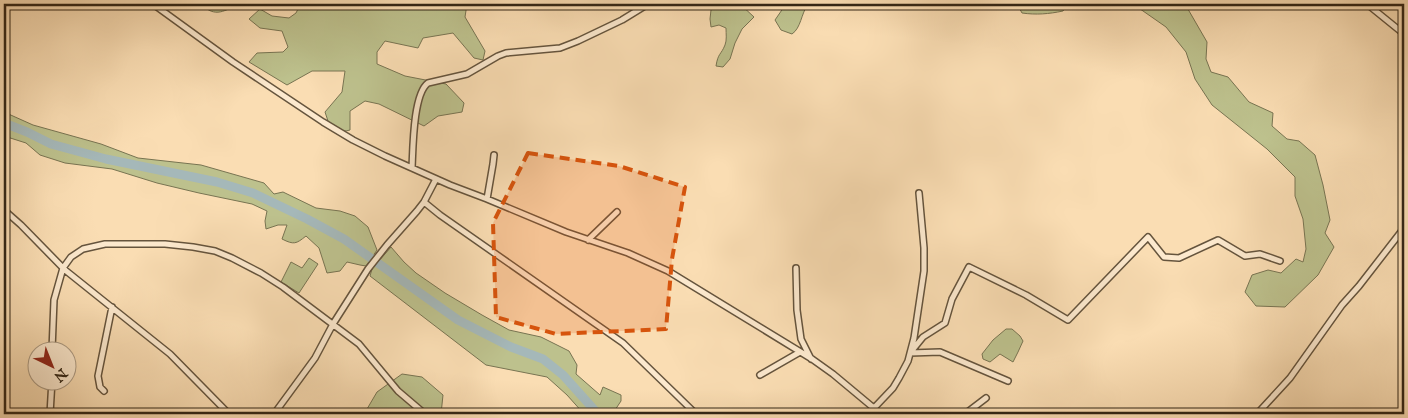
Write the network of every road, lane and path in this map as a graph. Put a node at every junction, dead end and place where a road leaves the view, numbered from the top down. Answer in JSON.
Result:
{"nodes":[{"id":1,"x":152,"y":4,"type":"edge"},
{"id":2,"x":648,"y":4,"type":"edge"},
{"id":3,"x":1367,"y":4,"type":"edge"},
{"id":4,"x":1404,"y":34,"type":"edge"},
{"id":5,"x":494,"y":155,"type":"dead end"},
{"id":6,"x":412,"y":168,"type":"junction"},
{"id":7,"x":436,"y":178,"type":"junction"},
{"id":8,"x":919,"y":193,"type":"dead end"},
{"id":9,"x":487,"y":199,"type":"junction"},
{"id":10,"x":424,"y":202,"type":"junction"},
{"id":11,"x":4,"y":210,"type":"edge"},
{"id":12,"x":616,"y":212,"type":"dead end"},
{"id":13,"x":1404,"y":228,"type":"edge"},
{"id":14,"x":588,"y":240,"type":"junction"},
{"id":15,"x":1280,"y":261,"type":"dead end"},
{"id":16,"x":63,"y":268,"type":"junction"},
{"id":17,"x":796,"y":268,"type":"dead end"},
{"id":18,"x":112,"y":307,"type":"junction"},
{"id":19,"x":333,"y":324,"type":"junction"},
{"id":20,"x":52,"y":340,"type":"edge"},
{"id":21,"x":800,"y":352,"type":"junction"},
{"id":22,"x":910,"y":353,"type":"junction"},
{"id":23,"x":812,"y":359,"type":"junction"},
{"id":24,"x":760,"y":375,"type":"dead end"},
{"id":25,"x":1008,"y":381,"type":"dead end"},
{"id":26,"x":51,"y":390,"type":"edge"},
{"id":27,"x":104,"y":391,"type":"dead end"},
{"id":28,"x":986,"y":398,"type":"dead end"},
{"id":29,"x":874,"y":408,"type":"junction"},
{"id":30,"x":50,"y":414,"type":"edge"},
{"id":31,"x":230,"y":414,"type":"edge"},
{"id":32,"x":274,"y":414,"type":"edge"},
{"id":33,"x":425,"y":414,"type":"edge"},
{"id":34,"x":696,"y":414,"type":"edge"},
{"id":35,"x":882,"y":414,"type":"edge"},
{"id":36,"x":965,"y":414,"type":"edge"},
{"id":37,"x":1257,"y":414,"type":"edge"}],
"edges":[{"from":1,"to":6,"type":"street"},
{"from":2,"to":6,"type":"street"},
{"from":3,"to":4,"type":"street"},
{"from":5,"to":9,"type":"street"},
{"from":6,"to":7,"type":"street"},
{"from":7,"to":9,"type":"street"},
{"from":7,"to":10,"type":"street"},
{"from":8,"to":22,"type":"street"},
{"from":9,"to":14,"type":"street"},
{"from":10,"to":19,"type":"street"},
{"from":10,"to":34,"type":"street"},
{"from":11,"to":16,"type":"street"},
{"from":12,"to":14,"type":"street"},
{"from":13,"to":37,"type":"street"},
{"from":14,"to":21,"type":"street"},
{"from":15,"to":22,"type":"street"},
{"from":16,"to":18,"type":"street"},
{"from":16,"to":19,"type":"street"},
{"from":16,"to":20,"type":"street"},
{"from":17,"to":23,"type":"street"},
{"from":18,"to":27,"type":"street"},
{"from":18,"to":31,"type":"street"},
{"from":19,"to":32,"type":"street"},
{"from":19,"to":33,"type":"street"},
{"from":21,"to":23,"type":"street"},
{"from":21,"to":24,"type":"street"},
{"from":22,"to":25,"type":"street"},
{"from":22,"to":29,"type":"street"},
{"from":23,"to":29,"type":"street"},
{"from":26,"to":30,"type":"street"},
{"from":28,"to":36,"type":"street"},
{"from":29,"to":35,"type":"street"}]}
